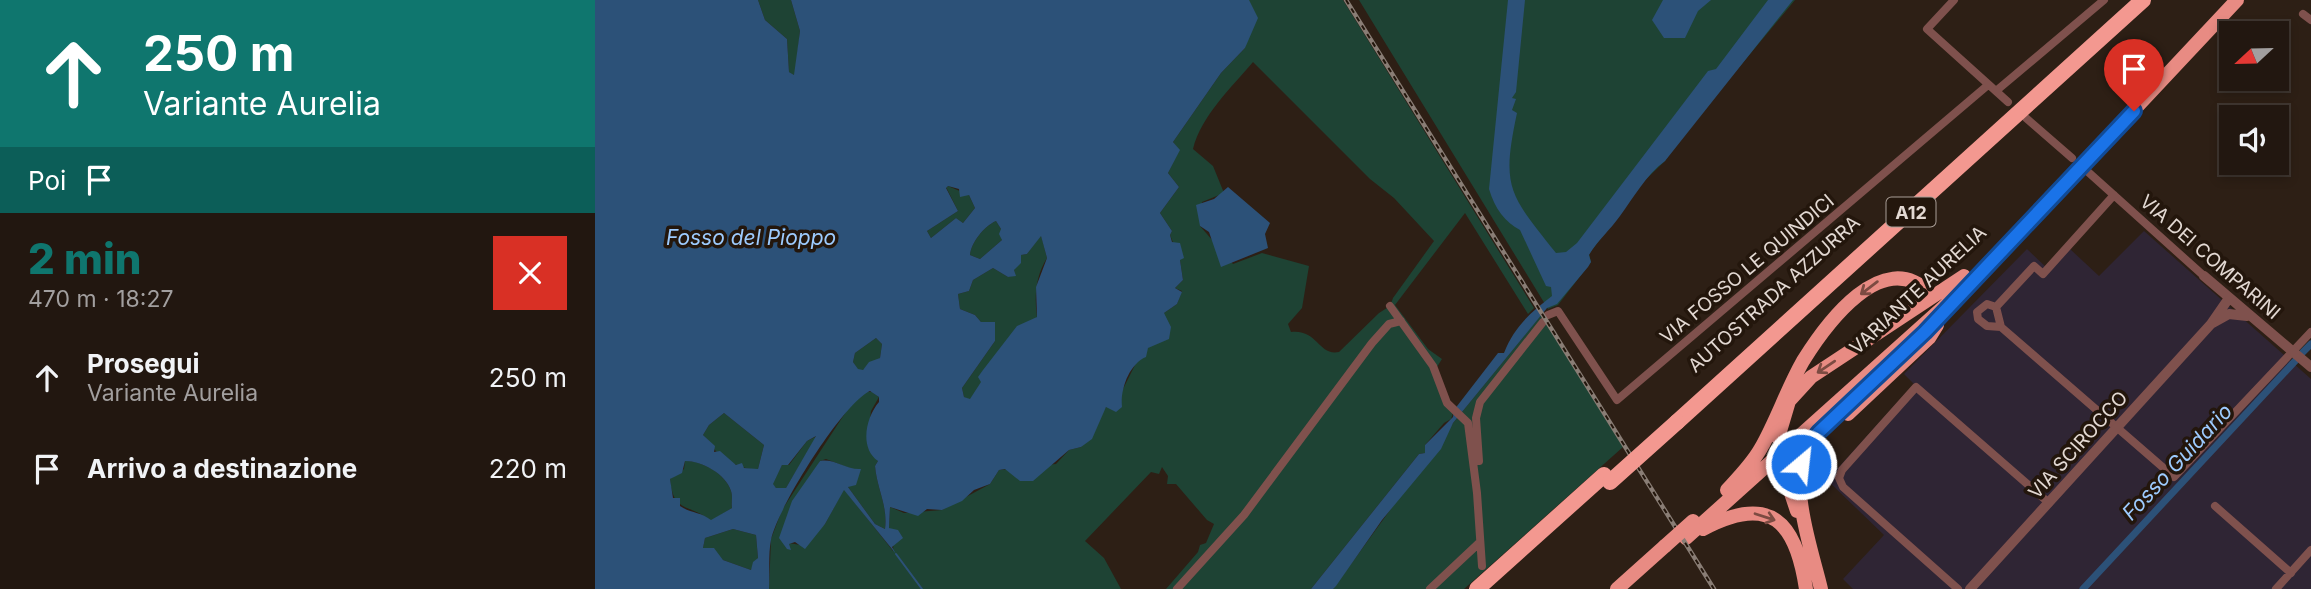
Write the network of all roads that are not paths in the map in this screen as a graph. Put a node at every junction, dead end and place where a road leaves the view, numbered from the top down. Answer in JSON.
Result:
{"nodes":[{"id":1,"x":1954,"y":0,"type":"edge"},
{"id":2,"x":2103,"y":0,"type":"edge"},
{"id":3,"x":2130,"y":0,"type":"edge"},
{"id":4,"x":2143,"y":0,"type":"edge"},
{"id":5,"x":2226,"y":0,"type":"edge"},
{"id":6,"x":2238,"y":0,"type":"edge"},
{"id":7,"x":2303,"y":13,"type":"dead end"},
{"id":8,"x":2311,"y":20,"type":"edge"},
{"id":9,"x":1988,"y":85,"type":"junction"},
{"id":10,"x":1996,"y":91,"type":"junction"},
{"id":11,"x":2008,"y":102,"type":"dead end"},
{"id":12,"x":2026,"y":118,"type":"dead end"},
{"id":13,"x":2072,"y":158,"type":"dead end"},
{"id":14,"x":2087,"y":171,"type":"dead end"},
{"id":15,"x":2114,"y":195,"type":"junction"},
{"id":16,"x":1971,"y":276,"type":"junction"},
{"id":17,"x":2204,"y":276,"type":"junction"},
{"id":18,"x":1929,"y":293,"type":"dead end"},
{"id":19,"x":2232,"y":301,"type":"junction"},
{"id":20,"x":1390,"y":306,"type":"dead end"},
{"id":21,"x":1996,"y":307,"type":"junction"},
{"id":22,"x":2249,"y":316,"type":"junction"},
{"id":23,"x":2218,"y":317,"type":"junction"},
{"id":24,"x":1401,"y":321,"type":"junction"},
{"id":25,"x":1937,"y":326,"type":"dead end"},
{"id":26,"x":2001,"y":327,"type":"junction"},
{"id":27,"x":2311,"y":332,"type":"edge"},
{"id":28,"x":2292,"y":351,"type":"junction"},
{"id":29,"x":2311,"y":368,"type":"edge"},
{"id":30,"x":1674,"y":419,"type":"junction"},
{"id":31,"x":2117,"y":428,"type":"junction"},
{"id":32,"x":1778,"y":438,"type":"dead end"},
{"id":33,"x":1780,"y":460,"type":"dead end"},
{"id":34,"x":1607,"y":479,"type":"junction"},
{"id":35,"x":1727,"y":490,"type":"junction"},
{"id":36,"x":2049,"y":503,"type":"junction"},
{"id":37,"x":1478,"y":505,"type":"junction"},
{"id":38,"x":2215,"y":506,"type":"dead end"},
{"id":39,"x":1698,"y":526,"type":"junction"},
{"id":40,"x":1808,"y":538,"type":"junction"},
{"id":41,"x":1479,"y":543,"type":"junction"},
{"id":42,"x":1668,"y":549,"type":"junction"},
{"id":43,"x":2311,"y":550,"type":"edge"},
{"id":44,"x":1812,"y":558,"type":"junction"},
{"id":45,"x":1482,"y":566,"type":"dead end"},
{"id":46,"x":2291,"y":573,"type":"junction"},
{"id":47,"x":1177,"y":589,"type":"edge"},
{"id":48,"x":1430,"y":589,"type":"edge"},
{"id":49,"x":1477,"y":589,"type":"edge"},
{"id":50,"x":1491,"y":589,"type":"edge"},
{"id":51,"x":1617,"y":589,"type":"edge"},
{"id":52,"x":1630,"y":589,"type":"edge"},
{"id":53,"x":1806,"y":589,"type":"edge"},
{"id":54,"x":1815,"y":589,"type":"edge"},
{"id":55,"x":1821,"y":589,"type":"edge"},
{"id":56,"x":1958,"y":589,"type":"edge"},
{"id":57,"x":1970,"y":589,"type":"edge"},
{"id":58,"x":2276,"y":589,"type":"edge"}],
"edges":[{"from":1,"to":9,"type":"street"},
{"from":2,"to":10,"type":"street"},
{"from":3,"to":30,"type":"highway","name":"AUTOSTRADA AZZURRA","number":"A12"},
{"from":4,"to":30,"type":"highway","name":"AUTOSTRADA AZZURRA","number":"A12"},
{"from":5,"to":16,"type":"highway","name":"VARIANTE AURELIA"},
{"from":6,"to":16,"type":"highway","name":"VARIANTE AURELIA"},
{"from":7,"to":8,"type":"street"},
{"from":9,"to":10,"type":"street"},
{"from":9,"to":37,"type":"street","name":"VIA FOSSO LE QUINDICI"},
{"from":10,"to":11,"type":"street"},
{"from":12,"to":13,"type":"street"},
{"from":14,"to":15,"type":"street","name":"VIA DEI COMPARINI"},
{"from":15,"to":17,"type":"street","name":"VIA DEI COMPARINI"},
{"from":15,"to":21,"type":"street"},
{"from":16,"to":32,"type":"highway","one_way":true},
{"from":16,"to":35,"type":"highway","name":"VARIANTE AURELIA"},
{"from":16,"to":39,"type":"highway","name":"VARIANTE AURELIA"},
{"from":16,"to":40,"type":"highway"},
{"from":17,"to":19,"type":"street","name":"VIA DEI COMPARINI"},
{"from":17,"to":23,"type":"street"},
{"from":18,"to":35,"type":"highway","one_way":true},
{"from":19,"to":22,"type":"street","name":"VIA DEI COMPARINI"},
{"from":19,"to":23,"type":"street","name":"VIA SCIROCCO"},
{"from":20,"to":24,"type":"street"},
{"from":21,"to":26,"type":"street"},
{"from":21,"to":26,"type":"street"},
{"from":22,"to":23,"type":"street"},
{"from":22,"to":28,"type":"street","name":"VIA DEI COMPARINI"},
{"from":23,"to":31,"type":"street","name":"VIA SCIROCCO"},
{"from":24,"to":37,"type":"street"},
{"from":24,"to":47,"type":"street"},
{"from":25,"to":40,"type":"highway"},
{"from":26,"to":31,"type":"street"},
{"from":27,"to":28,"type":"street"},
{"from":28,"to":29,"type":"street","name":"VIA DEI COMPARINI"},
{"from":28,"to":31,"type":"street"},
{"from":30,"to":34,"type":"highway","name":"AUTOSTRADA AZZURRA","number":"A12"},
{"from":31,"to":36,"type":"street","name":"VIA SCIROCCO"},
{"from":33,"to":40,"type":"highway"},
{"from":34,"to":49,"type":"highway","name":"AUTOSTRADA AZZURRA","number":"A12"},
{"from":34,"to":50,"type":"highway","name":"AUTOSTRADA AZZURRA","number":"A12"},
{"from":35,"to":39,"type":"highway","name":"VARIANTE AURELIA"},
{"from":36,"to":56,"type":"street"},
{"from":36,"to":57,"type":"street","name":"VIA SCIROCCO"},
{"from":37,"to":41,"type":"street"},
{"from":38,"to":46,"type":"street"},
{"from":39,"to":42,"type":"highway","name":"VARIANTE AURELIA","bridge":true},
{"from":39,"to":42,"type":"highway","name":"VARIANTE AURELIA"},
{"from":39,"to":53,"type":"highway","one_way":true},
{"from":40,"to":44,"type":"highway"},
{"from":41,"to":45,"type":"street"},
{"from":41,"to":48,"type":"street"},
{"from":42,"to":51,"type":"highway","name":"VARIANTE AURELIA"},
{"from":42,"to":52,"type":"highway","name":"VARIANTE AURELIA"},
{"from":43,"to":46,"type":"street"},
{"from":44,"to":54,"type":"highway"},
{"from":44,"to":55,"type":"highway"},
{"from":46,"to":58,"type":"street"}]}
